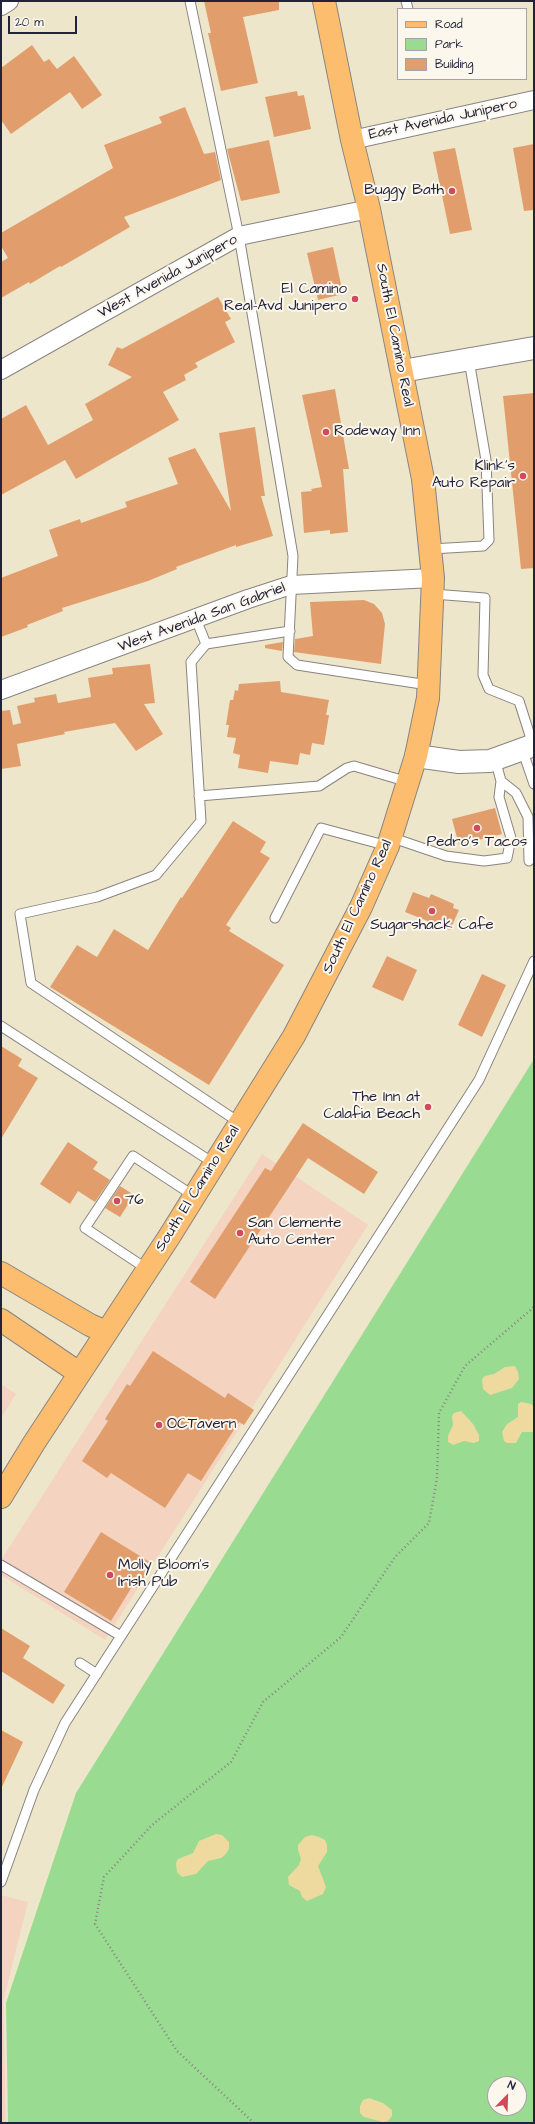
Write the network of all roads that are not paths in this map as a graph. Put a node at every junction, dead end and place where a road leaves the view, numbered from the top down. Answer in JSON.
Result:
{"nodes":[{"id":1,"x":8,"y":1,"type":"edge"},
{"id":2,"x":190,"y":1,"type":"edge"},
{"id":3,"x":324,"y":1,"type":"edge"},
{"id":4,"x":1,"y":6,"type":"edge"},
{"id":5,"x":534,"y":100,"type":"edge"},
{"id":6,"x":352,"y":140,"type":"junction"},
{"id":7,"x":370,"y":209,"type":"junction"},
{"id":8,"x":239,"y":236,"type":"junction"},
{"id":9,"x":534,"y":348,"type":"edge"},
{"id":10,"x":469,"y":360,"type":"junction"},
{"id":11,"x":1,"y":370,"type":"edge"},
{"id":12,"x":402,"y":371,"type":"junction"},
{"id":13,"x":430,"y":549,"type":"junction"},
{"id":14,"x":291,"y":585,"type":"junction"},
{"id":15,"x":433,"y":586,"type":"junction"},
{"id":16,"x":196,"y":619,"type":"junction"},
{"id":17,"x":290,"y":631,"type":"junction"},
{"id":18,"x":206,"y":644,"type":"junction"},
{"id":19,"x":429,"y":685,"type":"junction"},
{"id":20,"x":1,"y":690,"type":"edge"},
{"id":21,"x":530,"y":747,"type":"edge"},
{"id":22,"x":416,"y":756,"type":"junction"},
{"id":23,"x":495,"y":759,"type":"junction"},
{"id":24,"x":501,"y":781,"type":"junction"},
{"id":25,"x":408,"y":782,"type":"junction"},
{"id":26,"x":534,"y":784,"type":"edge"},
{"id":27,"x":199,"y":796,"type":"junction"},
{"id":28,"x":389,"y":841,"type":"junction"},
{"id":29,"x":529,"y":861,"type":"dead end"},
{"id":30,"x":275,"y":918,"type":"dead end"},
{"id":31,"x":534,"y":961,"type":"edge"},
{"id":32,"x":1,"y":1026,"type":"edge"},
{"id":33,"x":240,"y":1123,"type":"junction"},
{"id":34,"x":215,"y":1164,"type":"junction"},
{"id":35,"x":194,"y":1196,"type":"junction"},
{"id":36,"x":147,"y":1269,"type":"junction"},
{"id":37,"x":1,"y":1273,"type":"edge"},
{"id":38,"x":1,"y":1320,"type":"edge"},
{"id":39,"x":106,"y":1332,"type":"junction"},
{"id":40,"x":79,"y":1373,"type":"junction"},
{"id":41,"x":3,"y":1489,"type":"edge"},
{"id":42,"x":1,"y":1565,"type":"edge"},
{"id":43,"x":121,"y":1636,"type":"junction"},
{"id":44,"x":80,"y":1663,"type":"dead end"},
{"id":45,"x":97,"y":1674,"type":"junction"},
{"id":46,"x":1,"y":1882,"type":"edge"}],
"edges":[{"from":1,"to":4,"type":"street"},
{"from":2,"to":8,"type":"lane"},
{"from":3,"to":6,"type":"main road","name":"South El Camino Real"},
{"from":5,"to":6,"type":"street","name":"East Avenida Junipero"},
{"from":6,"to":7,"type":"main road","name":"South El Camino Real"},
{"from":7,"to":8,"type":"street","name":"West Avenida Junipero"},
{"from":7,"to":12,"type":"main road","name":"South El Camino Real"},
{"from":8,"to":11,"type":"street","name":"West Avenida Junipero"},
{"from":8,"to":14,"type":"lane"},
{"from":9,"to":10,"type":"street"},
{"from":10,"to":12,"type":"street"},
{"from":10,"to":13,"type":"lane"},
{"from":12,"to":13,"type":"main road","name":"South El Camino Real"},
{"from":13,"to":15,"type":"main road","name":"South El Camino Real"},
{"from":14,"to":15,"type":"street","name":"West Avenida San Gabriel"},
{"from":14,"to":16,"type":"street","name":"West Avenida San Gabriel"},
{"from":14,"to":17,"type":"lane"},
{"from":15,"to":19,"type":"main road","name":"South El Camino Real"},
{"from":15,"to":21,"type":"lane"},
{"from":16,"to":18,"type":"lane"},
{"from":16,"to":20,"type":"street","name":"West Avenida San Gabriel"},
{"from":17,"to":18,"type":"lane"},
{"from":17,"to":19,"type":"lane"},
{"from":18,"to":27,"type":"lane"},
{"from":19,"to":22,"type":"main road","name":"South El Camino Real"},
{"from":21,"to":23,"type":"street"},
{"from":21,"to":26,"type":"lane"},
{"from":22,"to":23,"type":"street"},
{"from":22,"to":25,"type":"main road","name":"South El Camino Real"},
{"from":23,"to":24,"type":"lane"},
{"from":24,"to":28,"type":"lane"},
{"from":24,"to":29,"type":"lane"},
{"from":25,"to":27,"type":"lane"},
{"from":25,"to":28,"type":"main road","name":"South El Camino Real"},
{"from":27,"to":33,"type":"lane"},
{"from":28,"to":30,"type":"lane"},
{"from":28,"to":33,"type":"main road","name":"South El Camino Real"},
{"from":31,"to":43,"type":"lane"},
{"from":32,"to":34,"type":"lane"},
{"from":33,"to":34,"type":"main road","name":"South El Camino Real"},
{"from":34,"to":35,"type":"main road","name":"South El Camino Real"},
{"from":35,"to":36,"type":"main road","name":"South El Camino Real"},
{"from":35,"to":36,"type":"lane"},
{"from":36,"to":39,"type":"main road","name":"South El Camino Real"},
{"from":37,"to":39,"type":"main road"},
{"from":38,"to":40,"type":"main road"},
{"from":39,"to":40,"type":"main road","name":"South El Camino Real"},
{"from":40,"to":41,"type":"main road","name":"South El Camino Real"},
{"from":42,"to":43,"type":"lane"},
{"from":43,"to":45,"type":"lane"},
{"from":44,"to":45,"type":"lane"},
{"from":45,"to":46,"type":"lane"}]}
